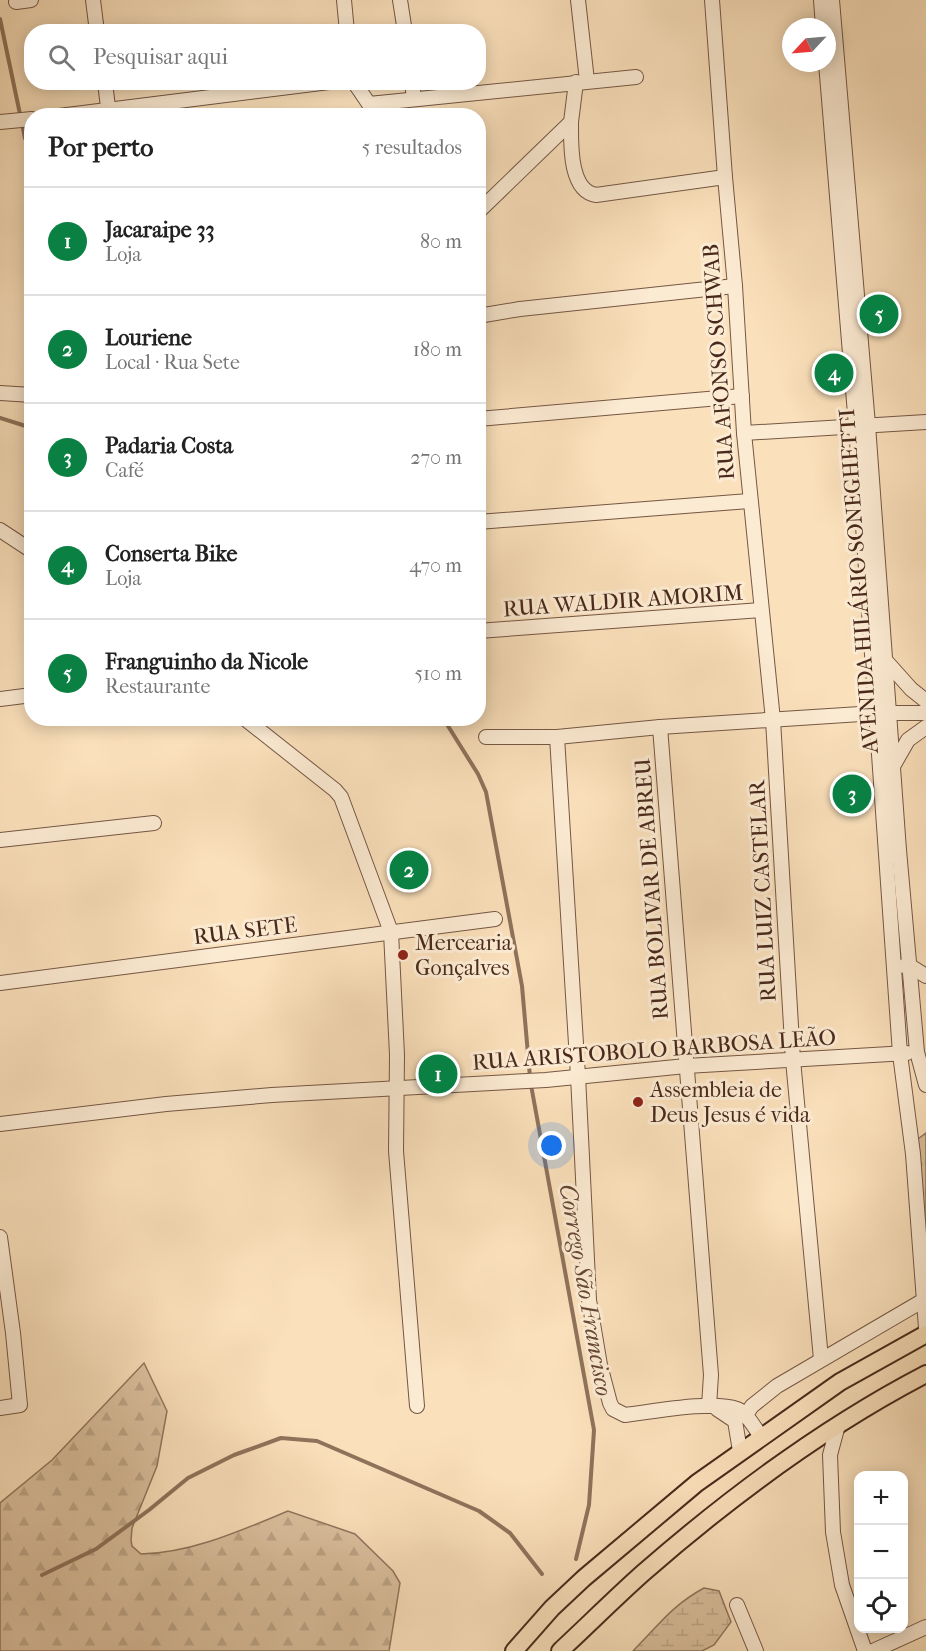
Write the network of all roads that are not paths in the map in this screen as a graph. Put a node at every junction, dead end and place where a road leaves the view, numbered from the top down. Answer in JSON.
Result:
{"nodes":[{"id":1,"x":31,"y":0,"type":"edge"},
{"id":2,"x":93,"y":0,"type":"edge"},
{"id":3,"x":344,"y":0,"type":"edge"},
{"id":4,"x":400,"y":0,"type":"edge"},
{"id":5,"x":578,"y":0,"type":"edge"},
{"id":6,"x":712,"y":0,"type":"edge"},
{"id":7,"x":821,"y":0,"type":"edge"},
{"id":8,"x":832,"y":0,"type":"edge"},
{"id":9,"x":16,"y":2,"type":"dead end"},
{"id":10,"x":822,"y":18,"type":"edge"},
{"id":11,"x":97,"y":24,"type":"edge"},
{"id":12,"x":346,"y":24,"type":"edge"},
{"id":13,"x":404,"y":24,"type":"edge"},
{"id":14,"x":827,"y":72,"type":"edge"},
{"id":15,"x":636,"y":77,"type":"dead end"},
{"id":16,"x":582,"y":82,"type":"junction"},
{"id":17,"x":106,"y":90,"type":"edge"},
{"id":18,"x":272,"y":90,"type":"edge"},
{"id":19,"x":359,"y":90,"type":"edge"},
{"id":20,"x":413,"y":90,"type":"edge"},
{"id":21,"x":414,"y":99,"type":"junction"},
{"id":22,"x":108,"y":108,"type":"edge"},
{"id":23,"x":144,"y":108,"type":"edge"},
{"id":24,"x":370,"y":108,"type":"edge"},
{"id":25,"x":379,"y":108,"type":"edge"},
{"id":26,"x":24,"y":120,"type":"edge"},
{"id":27,"x":0,"y":122,"type":"edge"},
{"id":28,"x":571,"y":122,"type":"junction"},
{"id":29,"x":725,"y":177,"type":"junction"},
{"id":30,"x":486,"y":204,"type":"edge"},
{"id":31,"x":735,"y":286,"type":"junction"},
{"id":32,"x":853,"y":314,"type":"junction"},
{"id":33,"x":486,"y":315,"type":"edge"},
{"id":34,"x":0,"y":393,"type":"edge"},
{"id":35,"x":24,"y":394,"type":"edge"},
{"id":36,"x":742,"y":396,"type":"junction"},
{"id":37,"x":486,"y":418,"type":"edge"},
{"id":38,"x":926,"y":422,"type":"edge"},
{"id":39,"x":862,"y":426,"type":"junction"},
{"id":40,"x":744,"y":433,"type":"junction"},
{"id":41,"x":749,"y":501,"type":"junction"},
{"id":42,"x":486,"y":521,"type":"edge"},
{"id":43,"x":0,"y":530,"type":"edge"},
{"id":44,"x":24,"y":546,"type":"edge"},
{"id":45,"x":761,"y":610,"type":"junction"},
{"id":46,"x":486,"y":631,"type":"edge"},
{"id":47,"x":886,"y":661,"type":"junction"},
{"id":48,"x":24,"y":696,"type":"edge"},
{"id":49,"x":0,"y":699,"type":"edge"},
{"id":50,"x":926,"y":701,"type":"edge"},
{"id":51,"x":926,"y":712,"type":"edge"},
{"id":52,"x":883,"y":713,"type":"junction"},
{"id":53,"x":773,"y":720,"type":"junction"},
{"id":54,"x":254,"y":726,"type":"edge"},
{"id":55,"x":660,"y":727,"type":"junction"},
{"id":56,"x":926,"y":727,"type":"edge"},
{"id":57,"x":486,"y":736,"type":"dead end"},
{"id":58,"x":557,"y":737,"type":"junction"},
{"id":59,"x":892,"y":768,"type":"junction"},
{"id":60,"x":154,"y":823,"type":"dead end"},
{"id":61,"x":0,"y":840,"type":"edge"},
{"id":62,"x":892,"y":850,"type":"junction"},
{"id":63,"x":495,"y":919,"type":"dead end"},
{"id":64,"x":392,"y":932,"type":"junction"},
{"id":65,"x":895,"y":966,"type":"junction"},
{"id":66,"x":910,"y":966,"type":"junction"},
{"id":67,"x":926,"y":976,"type":"edge"},
{"id":68,"x":0,"y":983,"type":"edge"},
{"id":69,"x":917,"y":1052,"type":"junction"},
{"id":70,"x":900,"y":1054,"type":"junction"},
{"id":71,"x":793,"y":1060,"type":"junction"},
{"id":72,"x":686,"y":1066,"type":"junction"},
{"id":73,"x":578,"y":1076,"type":"junction"},
{"id":74,"x":926,"y":1085,"type":"edge"},
{"id":75,"x":397,"y":1087,"type":"junction"},
{"id":76,"x":0,"y":1124,"type":"edge"},
{"id":77,"x":926,"y":1147,"type":"edge"},
{"id":78,"x":913,"y":1154,"type":"junction"},
{"id":79,"x":0,"y":1237,"type":"edge"},
{"id":80,"x":2,"y":1265,"type":"edge"},
{"id":81,"x":924,"y":1300,"type":"junction"},
{"id":82,"x":926,"y":1328,"type":"edge"},
{"id":83,"x":926,"y":1334,"type":"edge"},
{"id":84,"x":821,"y":1359,"type":"junction"},
{"id":85,"x":926,"y":1374,"type":"edge"},
{"id":86,"x":417,"y":1406,"type":"dead end"},
{"id":87,"x":711,"y":1406,"type":"junction"},
{"id":88,"x":0,"y":1408,"type":"edge"},
{"id":89,"x":739,"y":1415,"type":"junction"},
{"id":90,"x":838,"y":1425,"type":"junction"},
{"id":91,"x":761,"y":1437,"type":"junction"},
{"id":92,"x":740,"y":1451,"type":"junction"},
{"id":93,"x":737,"y":1605,"type":"dead end"},
{"id":94,"x":926,"y":1628,"type":"edge"},
{"id":95,"x":514,"y":1651,"type":"edge"},
{"id":96,"x":560,"y":1651,"type":"edge"},
{"id":97,"x":756,"y":1651,"type":"edge"},
{"id":98,"x":865,"y":1651,"type":"edge"},
{"id":99,"x":873,"y":1651,"type":"edge"}],
"edges":[{"from":1,"to":9,"type":"street"},
{"from":2,"to":11,"type":"street"},
{"from":3,"to":12,"type":"street"},
{"from":4,"to":13,"type":"street"},
{"from":5,"to":16,"type":"street"},
{"from":6,"to":29,"type":"street","name":"RUA AFONSO SCHWAB"},
{"from":7,"to":10,"type":"street"},
{"from":8,"to":32,"type":"street","name":"AVENIDA HILÁRIO SONEGHETTI"},
{"from":14,"to":32,"type":"street","name":"AVENIDA HILÁRIO SONEGHETTI"},
{"from":15,"to":16,"type":"street"},
{"from":16,"to":21,"type":"street"},
{"from":16,"to":28,"type":"street"},
{"from":17,"to":22,"type":"street"},
{"from":18,"to":23,"type":"street"},
{"from":19,"to":24,"type":"street"},
{"from":20,"to":21,"type":"street"},
{"from":21,"to":25,"type":"street"},
{"from":26,"to":27,"type":"street"},
{"from":28,"to":29,"type":"street"},
{"from":28,"to":30,"type":"street"},
{"from":29,"to":31,"type":"street","name":"RUA AFONSO SCHWAB"},
{"from":31,"to":33,"type":"street"},
{"from":31,"to":36,"type":"street","name":"RUA AFONSO SCHWAB"},
{"from":32,"to":39,"type":"street","name":"AVENIDA HILÁRIO SONEGHETTI"},
{"from":34,"to":35,"type":"street"},
{"from":36,"to":37,"type":"street"},
{"from":36,"to":40,"type":"street","name":"RUA AFONSO SCHWAB"},
{"from":38,"to":39,"type":"street"},
{"from":39,"to":40,"type":"street"},
{"from":39,"to":47,"type":"street","name":"AVENIDA HILÁRIO SONEGHETTI"},
{"from":39,"to":52,"type":"street","name":"AVENIDA HILÁRIO SONEGHETTI"},
{"from":40,"to":41,"type":"street","name":"RUA AFONSO SCHWAB"},
{"from":41,"to":42,"type":"street"},
{"from":41,"to":45,"type":"street","name":"RUA AFONSO SCHWAB"},
{"from":43,"to":44,"type":"street"},
{"from":45,"to":46,"type":"street","name":"RUA WALDIR AMORIM"},
{"from":45,"to":53,"type":"street","name":"RUA AFONSO SCHWAB"},
{"from":47,"to":50,"type":"street"},
{"from":47,"to":52,"type":"street","name":"AVENIDA HILÁRIO SONEGHETTI"},
{"from":48,"to":49,"type":"street"},
{"from":51,"to":52,"type":"street"},
{"from":52,"to":53,"type":"street"},
{"from":52,"to":59,"type":"street","name":"AVENIDA HILÁRIO SONEGHETTI"},
{"from":52,"to":62,"type":"street","name":"AVENIDA HILÁRIO SONEGHETTI"},
{"from":53,"to":55,"type":"street"},
{"from":53,"to":71,"type":"street","name":"RUA LUIZ CASTELAR"},
{"from":54,"to":64,"type":"street"},
{"from":55,"to":58,"type":"street"},
{"from":55,"to":72,"type":"street","name":"RUA BOLIVAR DE ABREU"},
{"from":56,"to":59,"type":"street"},
{"from":57,"to":58,"type":"street"},
{"from":58,"to":73,"type":"street"},
{"from":59,"to":62,"type":"street","name":"AVENIDA HILÁRIO SONEGHETTI"},
{"from":60,"to":61,"type":"street"},
{"from":62,"to":65,"type":"street","name":"AVENIDA HILÁRIO SONEGHETTI"},
{"from":62,"to":66,"type":"street","name":"AVENIDA HILÁRIO SONEGHETTI"},
{"from":63,"to":64,"type":"street","name":"RUA SETE"},
{"from":64,"to":68,"type":"street","name":"RUA SETE"},
{"from":64,"to":75,"type":"street"},
{"from":65,"to":66,"type":"street"},
{"from":65,"to":70,"type":"street","name":"AVENIDA HILÁRIO SONEGHETTI"},
{"from":66,"to":67,"type":"street"},
{"from":66,"to":69,"type":"street","name":"AVENIDA HILÁRIO SONEGHETTI"},
{"from":69,"to":70,"type":"street","name":"RUA ARISTOBOLO BARBOSA LEÃO"},
{"from":69,"to":74,"type":"street","name":"AVENIDA HILÁRIO SONEGHETTI"},
{"from":70,"to":71,"type":"street","name":"RUA ARISTOBOLO BARBOSA LEÃO"},
{"from":70,"to":78,"type":"street","name":"AVENIDA HILÁRIO SONEGHETTI"},
{"from":71,"to":72,"type":"street","name":"RUA ARISTOBOLO BARBOSA LEÃO"},
{"from":71,"to":84,"type":"street","name":"RUA LUIZ CASTELAR"},
{"from":72,"to":73,"type":"street","name":"RUA ARISTOBOLO BARBOSA LEÃO"},
{"from":72,"to":87,"type":"street","name":"RUA BOLIVAR DE ABREU"},
{"from":73,"to":75,"type":"street","name":"RUA ARISTOBOLO BARBOSA LEÃO"},
{"from":73,"to":87,"type":"street"},
{"from":75,"to":76,"type":"street","name":"RUA ARISTOBOLO BARBOSA LEÃO"},
{"from":75,"to":86,"type":"street"},
{"from":77,"to":78,"type":"street"},
{"from":78,"to":81,"type":"street","name":"AVENIDA HILÁRIO SONEGHETTI"},
{"from":79,"to":80,"type":"street"},
{"from":80,"to":88,"type":"street"},
{"from":81,"to":82,"type":"street","name":"AVENIDA HILÁRIO SONEGHETTI"},
{"from":81,"to":84,"type":"street"},
{"from":83,"to":91,"type":"main road"},
{"from":84,"to":89,"type":"street"},
{"from":85,"to":90,"type":"main road"},
{"from":87,"to":89,"type":"street"},
{"from":89,"to":91,"type":"street"},
{"from":89,"to":92,"type":"street"},
{"from":90,"to":96,"type":"main road"},
{"from":90,"to":98,"type":"street"},
{"from":91,"to":92,"type":"main road"},
{"from":92,"to":95,"type":"main road"},
{"from":93,"to":97,"type":"street"},
{"from":94,"to":99,"type":"street"}]}
